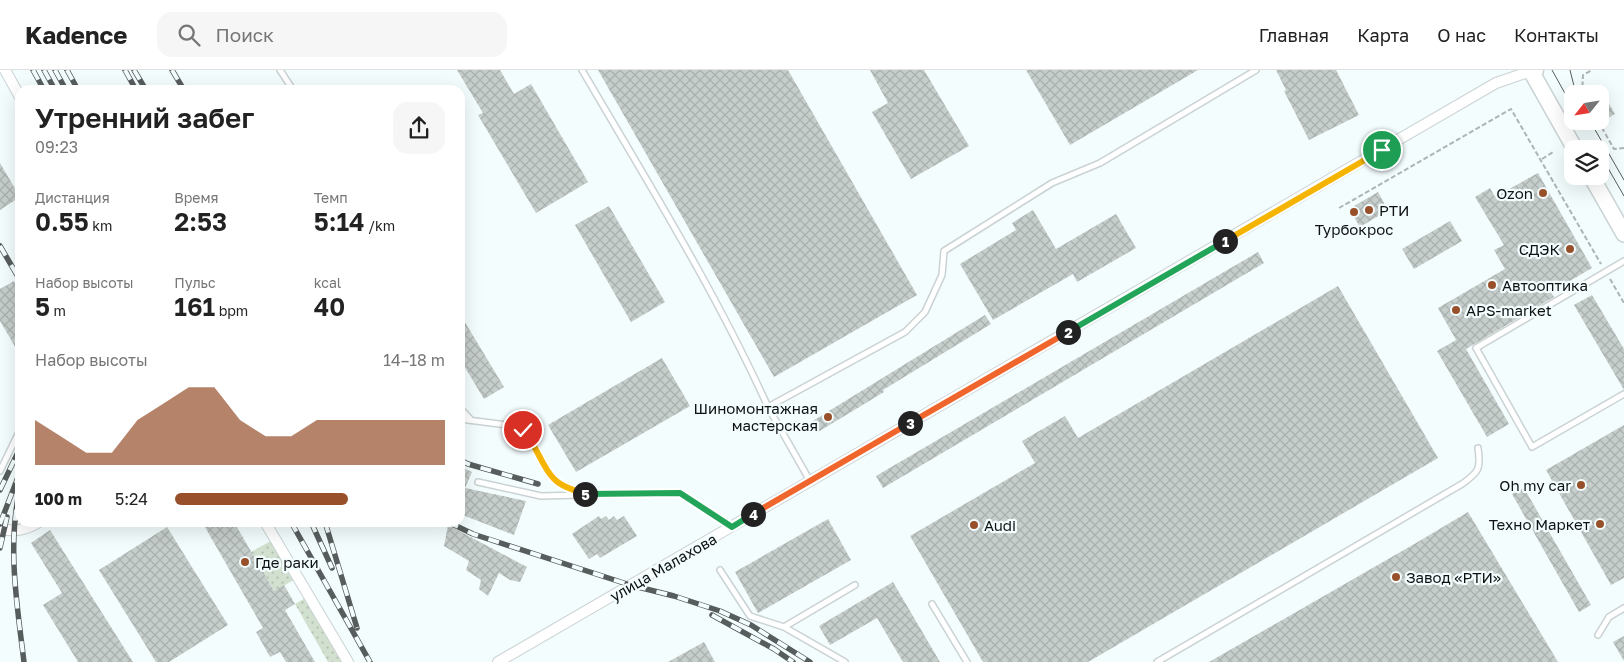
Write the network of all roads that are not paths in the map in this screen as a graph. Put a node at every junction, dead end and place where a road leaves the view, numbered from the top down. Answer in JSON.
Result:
{"nodes":[{"id":1,"x":5,"y":70,"type":"edge"},
{"id":2,"x":280,"y":70,"type":"edge"},
{"id":3,"x":582,"y":70,"type":"edge"},
{"id":4,"x":1256,"y":70,"type":"edge"},
{"id":5,"x":1532,"y":70,"type":"edge"},
{"id":6,"x":290,"y":85,"type":"edge"},
{"id":7,"x":15,"y":88,"type":"edge"},
{"id":8,"x":1570,"y":140,"type":"edge"},
{"id":9,"x":1596,"y":185,"type":"edge"},
{"id":10,"x":1624,"y":234,"type":"edge"},
{"id":11,"x":1624,"y":261,"type":"edge"},
{"id":12,"x":1624,"y":394,"type":"edge"},
{"id":13,"x":768,"y":407,"type":"junction"},
{"id":14,"x":465,"y":413,"type":"edge"},
{"id":15,"x":465,"y":419,"type":"edge"},
{"id":16,"x":471,"y":420,"type":"junction"},
{"id":17,"x":15,"y":440,"type":"edge"},
{"id":18,"x":1478,"y":448,"type":"dead end"},
{"id":19,"x":0,"y":471,"type":"edge"},
{"id":20,"x":810,"y":481,"type":"junction"},
{"id":21,"x":478,"y":482,"type":"dead end"},
{"id":22,"x":585,"y":495,"type":"junction"},
{"id":23,"x":31,"y":527,"type":"edge"},
{"id":24,"x":268,"y":527,"type":"edge"},
{"id":25,"x":732,"y":527,"type":"junction"},
{"id":26,"x":0,"y":529,"type":"edge"},
{"id":27,"x":720,"y":570,"type":"dead end"},
{"id":28,"x":855,"y":585,"type":"dead end"},
{"id":29,"x":932,"y":604,"type":"dead end"},
{"id":30,"x":1624,"y":608,"type":"edge"},
{"id":31,"x":784,"y":627,"type":"junction"},
{"id":32,"x":1598,"y":635,"type":"dead end"},
{"id":33,"x":348,"y":662,"type":"edge"},
{"id":34,"x":498,"y":662,"type":"edge"},
{"id":35,"x":845,"y":662,"type":"edge"},
{"id":36,"x":967,"y":662,"type":"edge"},
{"id":37,"x":1157,"y":662,"type":"edge"}],
"edges":[{"from":1,"to":7,"type":"street"},
{"from":2,"to":6,"type":"lane"},
{"from":3,"to":13,"type":"lane"},
{"from":4,"to":13,"type":"lane"},
{"from":5,"to":8,"type":"main road"},
{"from":5,"to":20,"type":"street","name":"улица Малахова"},
{"from":9,"to":10,"type":"main road"},
{"from":11,"to":12,"type":"lane"},
{"from":13,"to":20,"type":"lane"},
{"from":14,"to":16,"type":"lane"},
{"from":15,"to":16,"type":"lane"},
{"from":16,"to":22,"type":"lane"},
{"from":17,"to":19,"type":"lane"},
{"from":18,"to":37,"type":"lane"},
{"from":20,"to":25,"type":"street","name":"улица Малахова"},
{"from":21,"to":22,"type":"lane"},
{"from":22,"to":25,"type":"lane"},
{"from":23,"to":26,"type":"street"},
{"from":24,"to":33,"type":"street"},
{"from":25,"to":34,"type":"street","name":"улица Малахова"},
{"from":27,"to":31,"type":"lane"},
{"from":28,"to":31,"type":"lane"},
{"from":29,"to":36,"type":"lane"},
{"from":30,"to":32,"type":"lane"},
{"from":31,"to":35,"type":"lane"}]}
